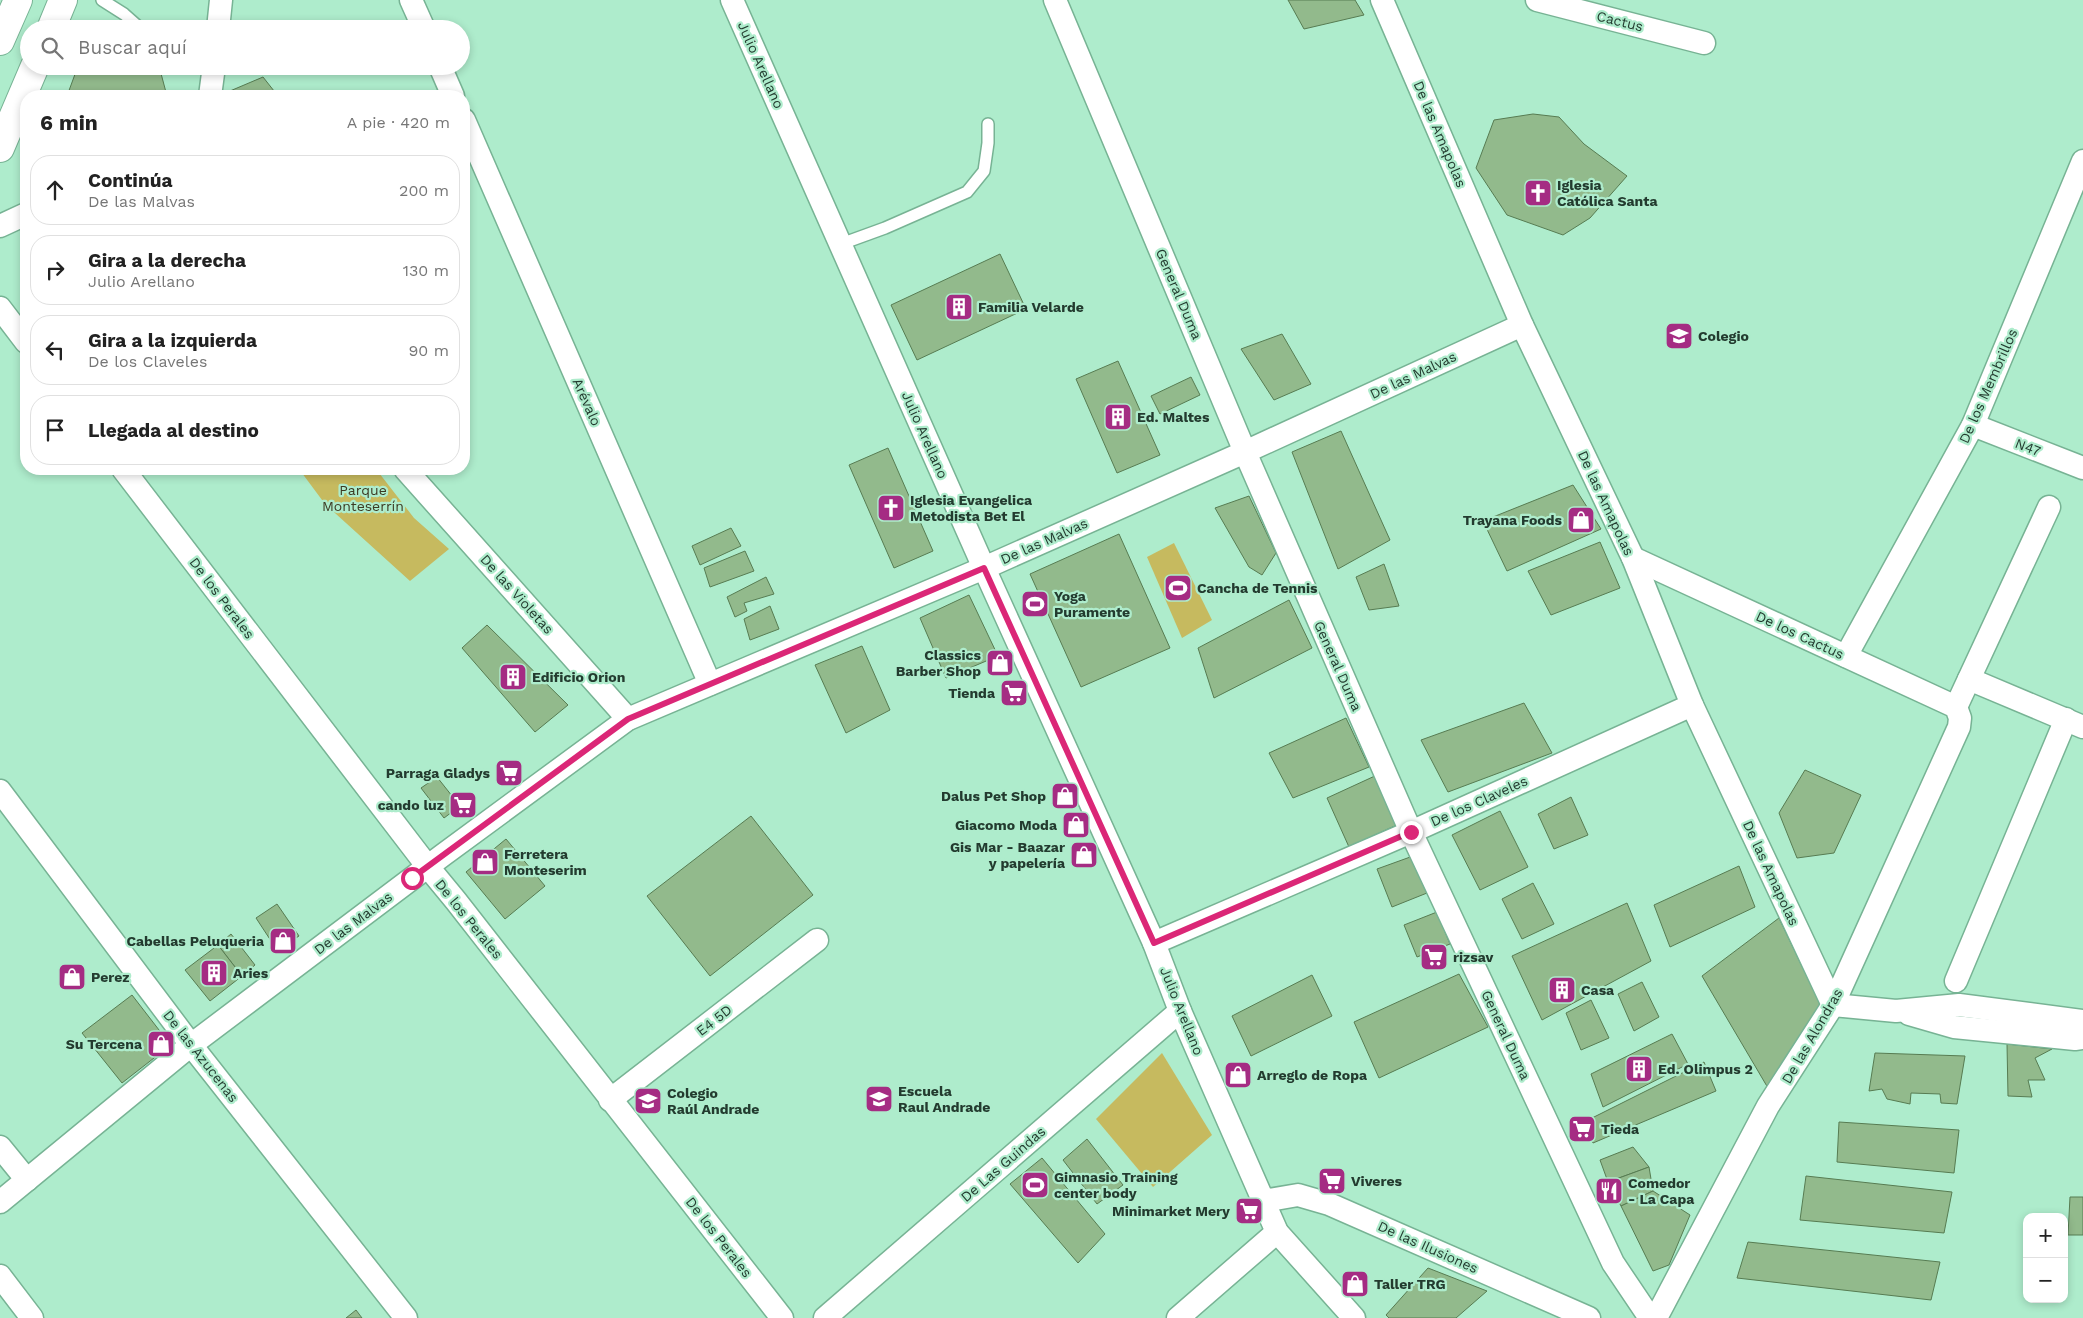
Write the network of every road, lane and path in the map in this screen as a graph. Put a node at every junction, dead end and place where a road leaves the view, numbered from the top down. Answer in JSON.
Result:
{"nodes":[{"id":1,"x":18,"y":0,"type":"edge"},
{"id":2,"x":63,"y":0,"type":"edge"},
{"id":3,"x":102,"y":0,"type":"edge"},
{"id":4,"x":221,"y":0,"type":"edge"},
{"id":5,"x":411,"y":0,"type":"edge"},
{"id":6,"x":732,"y":0,"type":"edge"},
{"id":7,"x":1055,"y":0,"type":"edge"},
{"id":8,"x":1382,"y":0,"type":"edge"},
{"id":9,"x":1537,"y":0,"type":"edge"},
{"id":10,"x":55,"y":20,"type":"edge"},
{"id":11,"x":131,"y":20,"type":"edge"},
{"id":12,"x":219,"y":20,"type":"edge"},
{"id":13,"x":420,"y":20,"type":"edge"},
{"id":14,"x":0,"y":41,"type":"edge"},
{"id":15,"x":1704,"y":43,"type":"dead end"},
{"id":16,"x":31,"y":75,"type":"edge"},
{"id":17,"x":213,"y":75,"type":"edge"},
{"id":18,"x":444,"y":75,"type":"edge"},
{"id":19,"x":25,"y":90,"type":"edge"},
{"id":20,"x":211,"y":90,"type":"edge"},
{"id":21,"x":450,"y":90,"type":"edge"},
{"id":22,"x":20,"y":101,"type":"edge"},
{"id":23,"x":988,"y":124,"type":"dead end"},
{"id":24,"x":470,"y":134,"type":"edge"},
{"id":25,"x":0,"y":148,"type":"edge"},
{"id":26,"x":2083,"y":161,"type":"edge"},
{"id":27,"x":20,"y":217,"type":"edge"},
{"id":28,"x":0,"y":226,"type":"edge"},
{"id":29,"x":841,"y":244,"type":"junction"},
{"id":30,"x":0,"y":308,"type":"edge"},
{"id":31,"x":1522,"y":325,"type":"junction"},
{"id":32,"x":20,"y":334,"type":"edge"},
{"id":33,"x":1973,"y":426,"type":"junction"},
{"id":34,"x":1245,"y":452,"type":"junction"},
{"id":35,"x":2083,"y":468,"type":"edge"},
{"id":36,"x":128,"y":475,"type":"edge"},
{"id":37,"x":411,"y":475,"type":"edge"},
{"id":38,"x":2049,"y":507,"type":"dead end"},
{"id":39,"x":1633,"y":558,"type":"junction"},
{"id":40,"x":984,"y":568,"type":"junction"},
{"id":41,"x":1846,"y":656,"type":"junction"},
{"id":42,"x":1969,"y":680,"type":"junction"},
{"id":43,"x":710,"y":684,"type":"junction"},
{"id":44,"x":1692,"y":705,"type":"junction"},
{"id":45,"x":1958,"y":712,"type":"junction"},
{"id":46,"x":628,"y":719,"type":"junction"},
{"id":47,"x":2074,"y":723,"type":"edge"},
{"id":48,"x":0,"y":791,"type":"edge"},
{"id":49,"x":1411,"y":832,"type":"junction"},
{"id":50,"x":428,"y":867,"type":"junction"},
{"id":51,"x":817,"y":940,"type":"dead end"},
{"id":52,"x":1154,"y":943,"type":"junction"},
{"id":53,"x":1956,"y":981,"type":"dead end"},
{"id":54,"x":1833,"y":1005,"type":"junction"},
{"id":55,"x":1180,"y":1011,"type":"junction"},
{"id":56,"x":1896,"y":1011,"type":"junction"},
{"id":57,"x":2083,"y":1021,"type":"edge"},
{"id":58,"x":2083,"y":1038,"type":"edge"},
{"id":59,"x":192,"y":1045,"type":"junction"},
{"id":60,"x":610,"y":1100,"type":"junction"},
{"id":61,"x":0,"y":1147,"type":"edge"},
{"id":62,"x":27,"y":1180,"type":"junction"},
{"id":63,"x":1264,"y":1201,"type":"junction"},
{"id":64,"x":0,"y":1202,"type":"edge"},
{"id":65,"x":1277,"y":1232,"type":"junction"},
{"id":66,"x":0,"y":1276,"type":"edge"},
{"id":67,"x":32,"y":1318,"type":"edge"},
{"id":68,"x":406,"y":1318,"type":"edge"},
{"id":69,"x":782,"y":1318,"type":"edge"},
{"id":70,"x":825,"y":1318,"type":"edge"},
{"id":71,"x":1178,"y":1318,"type":"edge"},
{"id":72,"x":1354,"y":1318,"type":"edge"},
{"id":73,"x":1589,"y":1318,"type":"edge"},
{"id":74,"x":1650,"y":1318,"type":"edge"},
{"id":75,"x":1656,"y":1318,"type":"edge"}],
"edges":[{"from":1,"to":14,"type":"main road"},
{"from":2,"to":10,"type":"main road"},
{"from":3,"to":11,"type":"lane"},
{"from":4,"to":12,"type":"street"},
{"from":5,"to":13,"type":"street"},
{"from":6,"to":29,"type":"street","name":"Julio Arellano"},
{"from":7,"to":34,"type":"street","name":"General Duma"},
{"from":8,"to":31,"type":"street","name":"De las Amapolas"},
{"from":9,"to":15,"type":"street","name":"Cactus"},
{"from":16,"to":19,"type":"main road"},
{"from":17,"to":20,"type":"street"},
{"from":18,"to":21,"type":"street"},
{"from":22,"to":25,"type":"main road"},
{"from":23,"to":29,"type":"lane"},
{"from":24,"to":43,"type":"street","name":"Arévalo"},
{"from":26,"to":33,"type":"street","name":"De los Membrillos"},
{"from":27,"to":28,"type":"street"},
{"from":29,"to":40,"type":"street","name":"Julio Arellano"},
{"from":30,"to":32,"type":"street"},
{"from":31,"to":34,"type":"street","name":"De las Malvas"},
{"from":31,"to":39,"type":"street","name":"De las Amapolas"},
{"from":33,"to":35,"type":"street","name":"N47"},
{"from":33,"to":41,"type":"street","name":"De los Membrillos"},
{"from":34,"to":40,"type":"street","name":"De las Malvas"},
{"from":34,"to":49,"type":"street","name":"General Duma"},
{"from":36,"to":50,"type":"street","name":"De los Perales"},
{"from":37,"to":46,"type":"street","name":"De las Violetas"},
{"from":38,"to":42,"type":"street","name":"De las Alondras"},
{"from":39,"to":41,"type":"street","name":"De los Cactus"},
{"from":39,"to":44,"type":"street","name":"De las Amapolas"},
{"from":40,"to":43,"type":"street","name":"De las Malvas"},
{"from":40,"to":52,"type":"street","name":"Julio Arellano"},
{"from":41,"to":45,"type":"street","name":"De los Cactus"},
{"from":42,"to":45,"type":"street","name":"De las Alondras"},
{"from":42,"to":47,"type":"street"},
{"from":43,"to":46,"type":"street","name":"De las Malvas"},
{"from":44,"to":49,"type":"street","name":"De los Claveles"},
{"from":44,"to":54,"type":"street","name":"De las Amapolas"},
{"from":45,"to":54,"type":"street","name":"De las Alondras"},
{"from":46,"to":50,"type":"street","name":"De las Malvas"},
{"from":47,"to":53,"type":"street"},
{"from":48,"to":59,"type":"street","name":"De las Azucenas"},
{"from":49,"to":52,"type":"street","name":"De los Claveles"},
{"from":49,"to":74,"type":"street","name":"General Duma"},
{"from":50,"to":59,"type":"street","name":"De las Malvas"},
{"from":50,"to":60,"type":"street","name":"De los Perales"},
{"from":51,"to":60,"type":"street","name":"E4 5D"},
{"from":52,"to":55,"type":"street","name":"Julio Arellano"},
{"from":54,"to":56,"type":"street"},
{"from":54,"to":75,"type":"street","name":"De las Alondras"},
{"from":55,"to":63,"type":"street","name":"Julio Arellano"},
{"from":55,"to":70,"type":"street","name":"De Las Guindas"},
{"from":56,"to":57,"type":"street"},
{"from":56,"to":58,"type":"street"},
{"from":59,"to":62,"type":"street","name":"De las Malvas"},
{"from":59,"to":68,"type":"street","name":"De las Azucenas"},
{"from":60,"to":69,"type":"street","name":"De los Perales"},
{"from":61,"to":62,"type":"street"},
{"from":62,"to":64,"type":"street","name":"De las Malvas"},
{"from":63,"to":65,"type":"street","name":"Julio Arellano"},
{"from":63,"to":73,"type":"street","name":"De las Ilusiones"},
{"from":65,"to":71,"type":"street"},
{"from":65,"to":72,"type":"street","name":"Julio Arellano"},
{"from":66,"to":67,"type":"street"}]}
